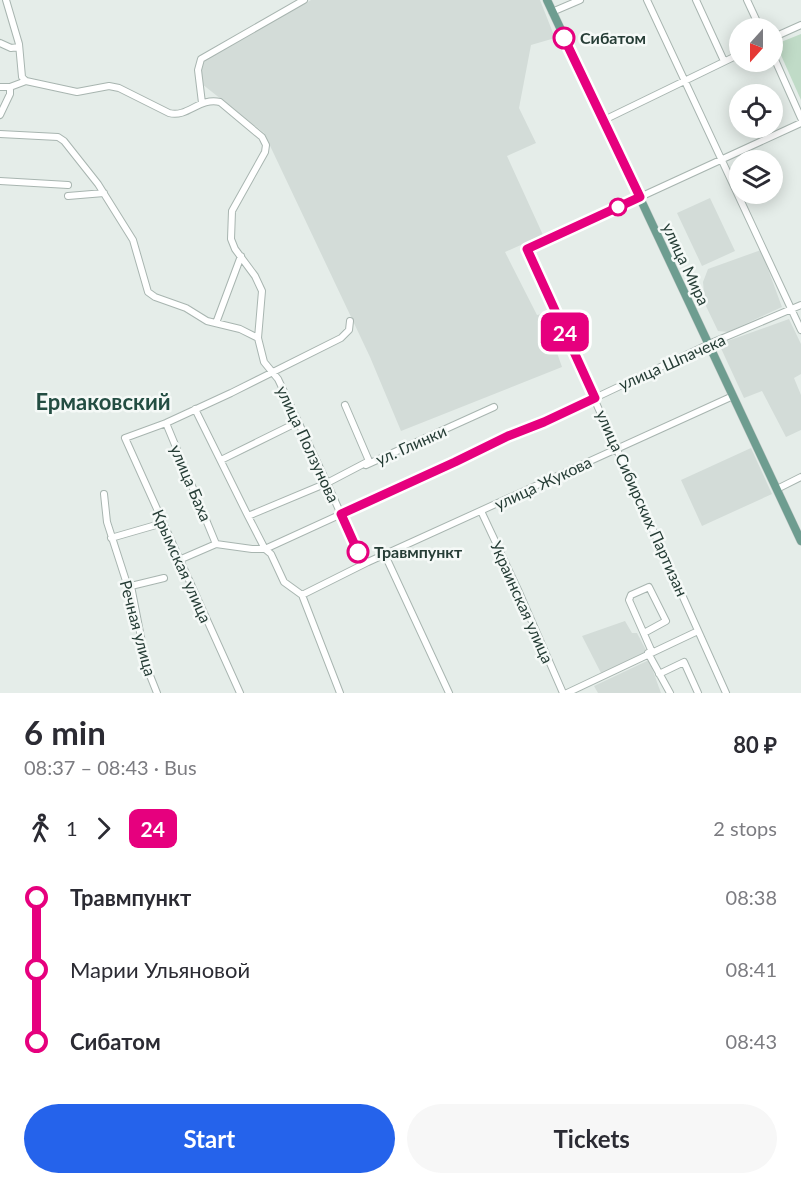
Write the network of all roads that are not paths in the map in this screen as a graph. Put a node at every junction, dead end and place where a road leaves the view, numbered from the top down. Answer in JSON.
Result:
{"nodes":[{"id":1,"x":6,"y":0,"type":"edge"},
{"id":2,"x":304,"y":0,"type":"edge"},
{"id":3,"x":547,"y":0,"type":"edge"},
{"id":4,"x":580,"y":0,"type":"edge"},
{"id":5,"x":647,"y":0,"type":"edge"},
{"id":6,"x":696,"y":0,"type":"edge"},
{"id":7,"x":747,"y":0,"type":"edge"},
{"id":8,"x":552,"y":12,"type":"junction"},
{"id":9,"x":755,"y":18,"type":"edge"},
{"id":10,"x":801,"y":25,"type":"edge"},
{"id":11,"x":783,"y":33,"type":"edge"},
{"id":12,"x":0,"y":43,"type":"edge"},
{"id":13,"x":19,"y":47,"type":"junction"},
{"id":14,"x":729,"y":59,"type":"edge"},
{"id":15,"x":724,"y":61,"type":"junction"},
{"id":16,"x":780,"y":72,"type":"edge"},
{"id":17,"x":684,"y":79,"type":"junction"},
{"id":18,"x":26,"y":81,"type":"junction"},
{"id":19,"x":0,"y":87,"type":"edge"},
{"id":20,"x":10,"y":87,"type":"junction"},
{"id":21,"x":202,"y":103,"type":"junction"},
{"id":22,"x":0,"y":115,"type":"edge"},
{"id":23,"x":801,"y":118,"type":"edge"},
{"id":24,"x":602,"y":121,"type":"junction"},
{"id":25,"x":801,"y":123,"type":"edge"},
{"id":26,"x":0,"y":134,"type":"edge"},
{"id":27,"x":720,"y":160,"type":"junction"},
{"id":28,"x":0,"y":181,"type":"edge"},
{"id":29,"x":68,"y":185,"type":"dead end"},
{"id":30,"x":104,"y":193,"type":"junction"},
{"id":31,"x":68,"y":196,"type":"dead end"},
{"id":32,"x":640,"y":197,"type":"junction"},
{"id":33,"x":241,"y":256,"type":"junction"},
{"id":34,"x":801,"y":305,"type":"edge"},
{"id":35,"x":792,"y":309,"type":"junction"},
{"id":36,"x":350,"y":321,"type":"dead end"},
{"id":37,"x":216,"y":323,"type":"junction"},
{"id":38,"x":801,"y":330,"type":"edge"},
{"id":39,"x":258,"y":338,"type":"junction"},
{"id":40,"x":709,"y":344,"type":"junction"},
{"id":41,"x":272,"y":372,"type":"junction"},
{"id":42,"x":733,"y":396,"type":"junction"},
{"id":43,"x":595,"y":398,"type":"junction"},
{"id":44,"x":345,"y":405,"type":"dead end"},
{"id":45,"x":494,"y":407,"type":"dead end"},
{"id":46,"x":195,"y":409,"type":"junction"},
{"id":47,"x":298,"y":422,"type":"junction"},
{"id":48,"x":166,"y":423,"type":"junction"},
{"id":49,"x":616,"y":448,"type":"junction"},
{"id":50,"x":221,"y":460,"type":"junction"},
{"id":51,"x":801,"y":477,"type":"edge"},
{"id":52,"x":327,"y":483,"type":"junction"},
{"id":53,"x":777,"y":489,"type":"junction"},
{"id":54,"x":104,"y":494,"type":"dead end"},
{"id":55,"x":481,"y":511,"type":"junction"},
{"id":56,"x":341,"y":514,"type":"junction"},
{"id":57,"x":248,"y":516,"type":"junction"},
{"id":58,"x":163,"y":523,"type":"junction"},
{"id":59,"x":111,"y":538,"type":"junction"},
{"id":60,"x":801,"y":541,"type":"edge"},
{"id":61,"x":216,"y":544,"type":"junction"},
{"id":62,"x":265,"y":549,"type":"junction"},
{"id":63,"x":385,"y":555,"type":"junction"},
{"id":64,"x":179,"y":560,"type":"junction"},
{"id":65,"x":368,"y":562,"type":"junction"},
{"id":66,"x":164,"y":578,"type":"dead end"},
{"id":67,"x":130,"y":586,"type":"junction"},
{"id":68,"x":302,"y":595,"type":"junction"},
{"id":69,"x":698,"y":631,"type":"junction"},
{"id":70,"x":644,"y":633,"type":"junction"},
{"id":71,"x":650,"y":653,"type":"junction"},
{"id":72,"x":659,"y":674,"type":"junction"},
{"id":73,"x":157,"y":693,"type":"edge"},
{"id":74,"x":240,"y":693,"type":"edge"},
{"id":75,"x":340,"y":693,"type":"edge"},
{"id":76,"x":448,"y":693,"type":"edge"},
{"id":77,"x":565,"y":693,"type":"edge"},
{"id":78,"x":670,"y":693,"type":"edge"},
{"id":79,"x":698,"y":693,"type":"edge"},
{"id":80,"x":726,"y":693,"type":"edge"}],
"edges":[{"from":1,"to":13,"type":"street"},
{"from":2,"to":21,"type":"street"},
{"from":3,"to":8,"type":"main road","name":"улица Мира"},
{"from":4,"to":8,"type":"street"},
{"from":5,"to":17,"type":"street"},
{"from":6,"to":15,"type":"street"},
{"from":7,"to":9,"type":"street"},
{"from":8,"to":24,"type":"main road","name":"улица Мира"},
{"from":10,"to":11,"type":"street"},
{"from":12,"to":13,"type":"street"},
{"from":13,"to":18,"type":"street"},
{"from":14,"to":15,"type":"street"},
{"from":15,"to":17,"type":"street"},
{"from":16,"to":23,"type":"street"},
{"from":17,"to":24,"type":"street"},
{"from":17,"to":27,"type":"street"},
{"from":18,"to":20,"type":"street"},
{"from":18,"to":21,"type":"street"},
{"from":19,"to":20,"type":"street"},
{"from":20,"to":22,"type":"street"},
{"from":21,"to":33,"type":"street"},
{"from":24,"to":32,"type":"main road","name":"улица Мира"},
{"from":25,"to":27,"type":"street"},
{"from":26,"to":30,"type":"street"},
{"from":27,"to":32,"type":"street"},
{"from":27,"to":35,"type":"street"},
{"from":28,"to":29,"type":"street"},
{"from":30,"to":31,"type":"street"},
{"from":30,"to":37,"type":"street"},
{"from":32,"to":40,"type":"main road","name":"улица Мира"},
{"from":32,"to":43,"type":"street","name":"улица Сибирских Партизан"},
{"from":33,"to":37,"type":"street"},
{"from":33,"to":39,"type":"street"},
{"from":34,"to":35,"type":"street","name":"улица Шпачека"},
{"from":35,"to":38,"type":"street"},
{"from":35,"to":40,"type":"street","name":"улица Шпачека"},
{"from":36,"to":41,"type":"street"},
{"from":37,"to":39,"type":"street"},
{"from":39,"to":41,"type":"street","name":"улица Ползунова"},
{"from":40,"to":42,"type":"main road","name":"улица Мира"},
{"from":40,"to":43,"type":"street","name":"улица Шпачека"},
{"from":41,"to":46,"type":"street"},
{"from":41,"to":47,"type":"street","name":"улица Ползунова"},
{"from":42,"to":49,"type":"street","name":"улица Жукова"},
{"from":42,"to":53,"type":"main road","name":"улица Мира"},
{"from":43,"to":49,"type":"street","name":"улица Сибирских Партизан"},
{"from":43,"to":56,"type":"street","name":"улица Шпачека"},
{"from":44,"to":52,"type":"street"},
{"from":45,"to":52,"type":"street","name":"ул. Глинки"},
{"from":46,"to":48,"type":"street"},
{"from":46,"to":50,"type":"street"},
{"from":47,"to":50,"type":"street"},
{"from":47,"to":52,"type":"street","name":"улица Ползунова"},
{"from":48,"to":58,"type":"street","name":"Крымская улица"},
{"from":48,"to":61,"type":"street","name":"улица Баха"},
{"from":49,"to":55,"type":"street","name":"улица Жукова"},
{"from":49,"to":69,"type":"street","name":"улица Сибирских Партизан"},
{"from":50,"to":57,"type":"street"},
{"from":51,"to":53,"type":"street"},
{"from":52,"to":56,"type":"street","name":"улица Ползунова"},
{"from":52,"to":57,"type":"street"},
{"from":53,"to":60,"type":"main road","name":"улица Мира"},
{"from":54,"to":59,"type":"street","name":"Речная улица"},
{"from":55,"to":63,"type":"street","name":"улица Жукова"},
{"from":55,"to":77,"type":"street","name":"Украинская улица"},
{"from":56,"to":62,"type":"street","name":"улица Шпачека"},
{"from":56,"to":65,"type":"street","name":"улица Ползунова"},
{"from":57,"to":62,"type":"street"},
{"from":58,"to":59,"type":"street"},
{"from":58,"to":64,"type":"street","name":"Крымская улица"},
{"from":59,"to":67,"type":"street","name":"Речная улица"},
{"from":61,"to":62,"type":"street","name":"улица Шпачека"},
{"from":61,"to":64,"type":"street"},
{"from":62,"to":68,"type":"street"},
{"from":63,"to":65,"type":"street"},
{"from":63,"to":76,"type":"street"},
{"from":64,"to":74,"type":"street","name":"Крымская улица"},
{"from":65,"to":68,"type":"street"},
{"from":66,"to":67,"type":"street"},
{"from":67,"to":73,"type":"street","name":"Речная улица"},
{"from":68,"to":75,"type":"street"},
{"from":69,"to":71,"type":"street"},
{"from":69,"to":80,"type":"street","name":"улица Сибирских Партизан"},
{"from":70,"to":70,"type":"street"},
{"from":70,"to":71,"type":"street"},
{"from":71,"to":72,"type":"street"},
{"from":71,"to":77,"type":"street"},
{"from":72,"to":78,"type":"street"},
{"from":72,"to":79,"type":"street"}]}
